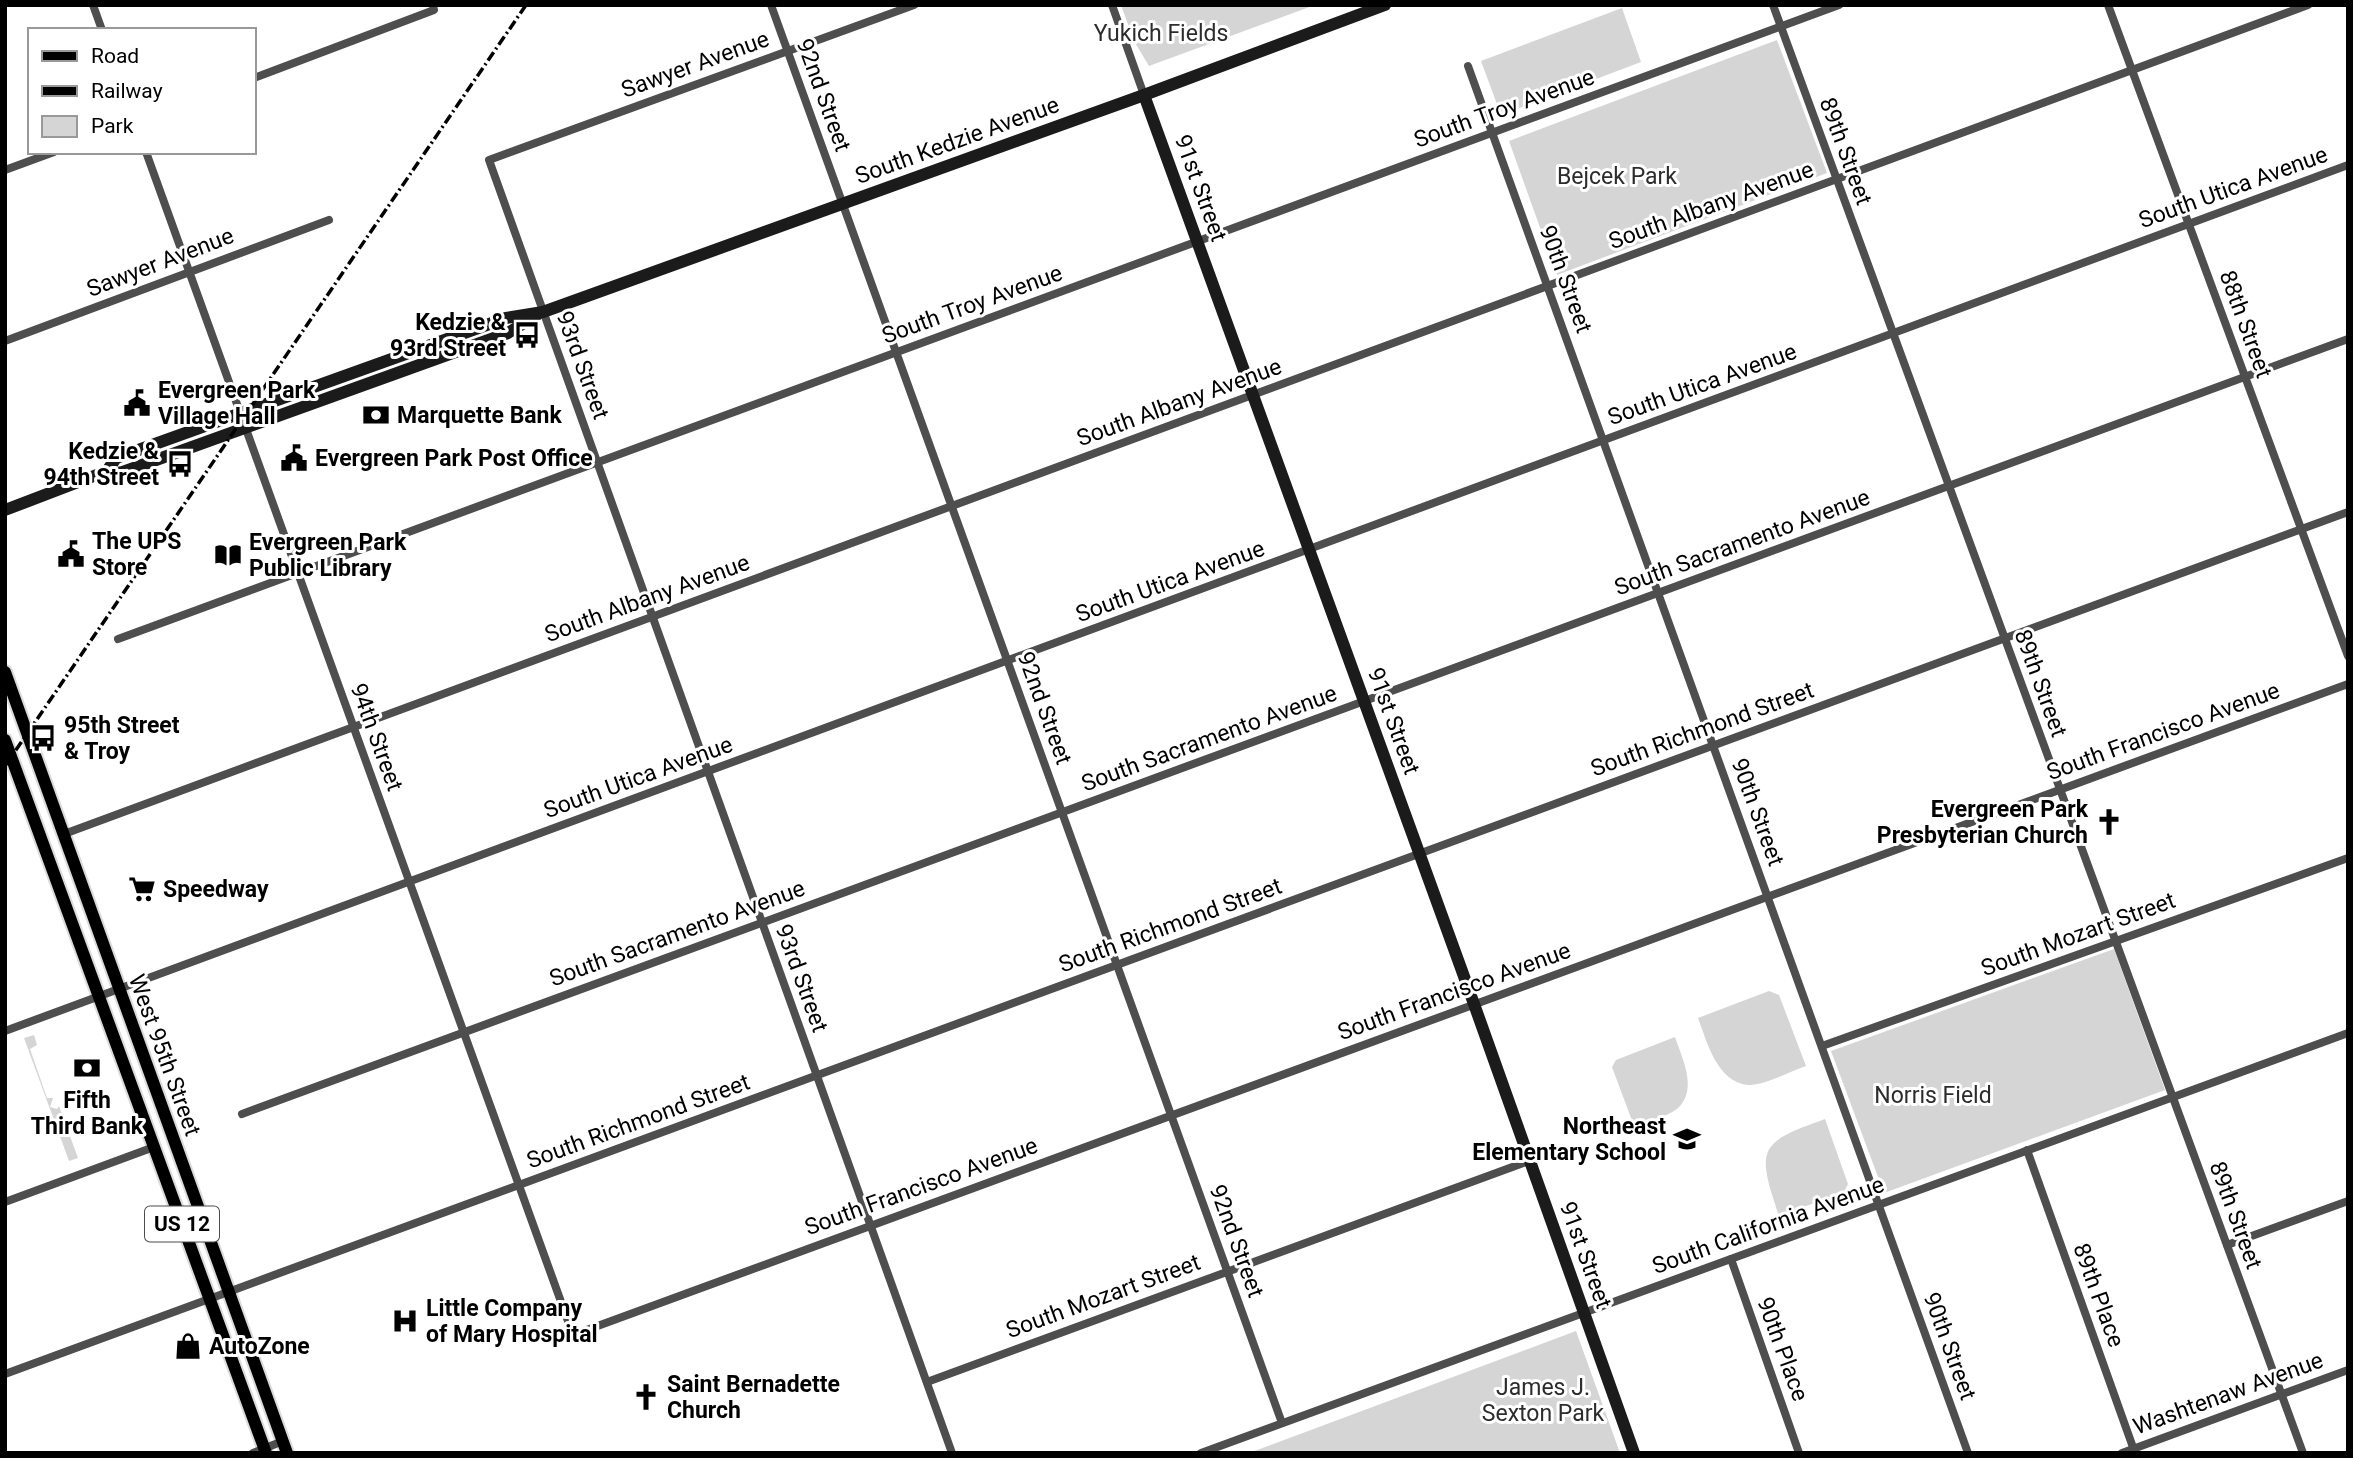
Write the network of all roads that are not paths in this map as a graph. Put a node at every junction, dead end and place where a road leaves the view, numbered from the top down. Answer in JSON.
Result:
{"nodes":[{"id":1,"x":93,"y":5,"type":"edge"},
{"id":2,"x":771,"y":5,"type":"edge"},
{"id":3,"x":914,"y":5,"type":"edge"},
{"id":4,"x":1112,"y":5,"type":"edge"},
{"id":5,"x":1385,"y":5,"type":"edge"},
{"id":6,"x":1773,"y":5,"type":"edge"},
{"id":7,"x":1839,"y":5,"type":"edge"},
{"id":8,"x":2108,"y":5,"type":"edge"},
{"id":9,"x":2308,"y":5,"type":"edge"},
{"id":10,"x":433,"y":8,"type":"edge"},
{"id":11,"x":1780,"y":27,"type":"junction"},
{"id":12,"x":101,"y":28,"type":"edge"},
{"id":13,"x":788,"y":51,"type":"junction"},
{"id":14,"x":1468,"y":66,"type":"dead end"},
{"id":15,"x":2132,"y":70,"type":"junction"},
{"id":16,"x":256,"y":77,"type":"edge"},
{"id":17,"x":1144,"y":95,"type":"junction"},
{"id":18,"x":1493,"y":133,"type":"junction"},
{"id":19,"x":49,"y":154,"type":"edge"},
{"id":20,"x":147,"y":154,"type":"edge"},
{"id":21,"x":489,"y":160,"type":"joint"},
{"id":22,"x":2348,"y":165,"type":"edge"},
{"id":23,"x":5,"y":170,"type":"edge"},
{"id":24,"x":1836,"y":179,"type":"junction"},
{"id":25,"x":843,"y":203,"type":"junction"},
{"id":26,"x":329,"y":220,"type":"dead end"},
{"id":27,"x":2189,"y":224,"type":"junction"},
{"id":28,"x":1198,"y":241,"type":"junction"},
{"id":29,"x":189,"y":272,"type":"junction"},
{"id":30,"x":1548,"y":286,"type":"junction"},
{"id":31,"x":544,"y":312,"type":"junction"},
{"id":32,"x":1893,"y":334,"type":"junction"},
{"id":33,"x":2348,"y":340,"type":"edge"},
{"id":34,"x":5,"y":341,"type":"edge"},
{"id":35,"x":897,"y":352,"type":"junction"},
{"id":36,"x":2245,"y":377,"type":"junction"},
{"id":37,"x":1253,"y":394,"type":"junction"},
{"id":38,"x":240,"y":413,"type":"junction"},
{"id":39,"x":245,"y":426,"type":"junction"},
{"id":40,"x":1604,"y":441,"type":"junction"},
{"id":41,"x":598,"y":463,"type":"junction"},
{"id":42,"x":107,"y":471,"type":"junction"},
{"id":43,"x":1949,"y":486,"type":"junction"},
{"id":44,"x":952,"y":506,"type":"junction"},
{"id":45,"x":5,"y":510,"type":"edge"},
{"id":46,"x":2348,"y":513,"type":"edge"},
{"id":47,"x":2301,"y":530,"type":"junction"},
{"id":48,"x":1310,"y":550,"type":"junction"},
{"id":49,"x":298,"y":573,"type":"junction"},
{"id":50,"x":1658,"y":593,"type":"junction"},
{"id":51,"x":653,"y":617,"type":"junction"},
{"id":52,"x":2005,"y":638,"type":"junction"},
{"id":53,"x":118,"y":639,"type":"dead end"},
{"id":54,"x":2348,"y":656,"type":"edge"},
{"id":55,"x":1008,"y":661,"type":"junction"},
{"id":56,"x":5,"y":672,"type":"edge"},
{"id":57,"x":2348,"y":684,"type":"edge"},
{"id":58,"x":1364,"y":701,"type":"junction"},
{"id":59,"x":354,"y":727,"type":"junction"},
{"id":60,"x":5,"y":740,"type":"edge"},
{"id":61,"x":1713,"y":745,"type":"junction"},
{"id":62,"x":708,"y":771,"type":"junction"},
{"id":63,"x":2060,"y":789,"type":"junction"},
{"id":64,"x":1062,"y":812,"type":"junction"},
{"id":65,"x":64,"y":835,"type":"junction"},
{"id":66,"x":1420,"y":853,"type":"junction"},
{"id":67,"x":2348,"y":858,"type":"edge"},
{"id":68,"x":409,"y":881,"type":"junction"},
{"id":69,"x":1768,"y":896,"type":"junction"},
{"id":70,"x":762,"y":923,"type":"junction"},
{"id":71,"x":2115,"y":941,"type":"junction"},
{"id":72,"x":1117,"y":965,"type":"junction"},
{"id":73,"x":119,"y":988,"type":"junction"},
{"id":74,"x":98,"y":996,"type":"junction"},
{"id":75,"x":1474,"y":1004,"type":"junction"},
{"id":76,"x":5,"y":1031,"type":"edge"},
{"id":77,"x":464,"y":1032,"type":"junction"},
{"id":78,"x":2348,"y":1033,"type":"edge"},
{"id":79,"x":1822,"y":1046,"type":"junction"},
{"id":80,"x":817,"y":1075,"type":"junction"},
{"id":81,"x":2172,"y":1097,"type":"junction"},
{"id":82,"x":242,"y":1114,"type":"dead end"},
{"id":83,"x":1171,"y":1115,"type":"junction"},
{"id":84,"x":154,"y":1147,"type":"junction"},
{"id":85,"x":2027,"y":1150,"type":"junction"},
{"id":86,"x":1530,"y":1161,"type":"junction"},
{"id":87,"x":519,"y":1185,"type":"junction"},
{"id":88,"x":2348,"y":1201,"type":"edge"},
{"id":89,"x":5,"y":1202,"type":"edge"},
{"id":90,"x":1879,"y":1205,"type":"junction"},
{"id":91,"x":871,"y":1225,"type":"junction"},
{"id":92,"x":2227,"y":1245,"type":"junction"},
{"id":93,"x":1731,"y":1259,"type":"junction"},
{"id":94,"x":1228,"y":1271,"type":"junction"},
{"id":95,"x":229,"y":1292,"type":"junction"},
{"id":96,"x":210,"y":1299,"type":"junction"},
{"id":97,"x":1584,"y":1312,"type":"junction"},
{"id":98,"x":573,"y":1335,"type":"joint"},
{"id":99,"x":2348,"y":1370,"type":"edge"},
{"id":100,"x":5,"y":1374,"type":"edge"},
{"id":101,"x":926,"y":1381,"type":"junction"},
{"id":102,"x":2281,"y":1394,"type":"junction"},
{"id":103,"x":1282,"y":1423,"type":"junction"},
{"id":104,"x":285,"y":1447,"type":"edge"},
{"id":105,"x":261,"y":1451,"type":"edge"},
{"id":106,"x":2134,"y":1451,"type":"edge"},
{"id":107,"x":952,"y":1453,"type":"edge"},
{"id":108,"x":1201,"y":1453,"type":"edge"},
{"id":109,"x":1634,"y":1453,"type":"edge"},
{"id":110,"x":1799,"y":1453,"type":"edge"},
{"id":111,"x":1968,"y":1453,"type":"edge"},
{"id":112,"x":2122,"y":1453,"type":"edge"},
{"id":113,"x":2303,"y":1453,"type":"edge"}],
"edges":[{"from":1,"to":12,"type":"street"},
{"from":2,"to":13,"type":"street","name":"92nd Street"},
{"from":3,"to":13,"type":"street","name":"Sawyer Avenue"},
{"from":4,"to":17,"type":"street","name":"91st Street"},
{"from":5,"to":17,"type":"main road","name":"South Kedzie Avenue"},
{"from":6,"to":11,"type":"street","name":"89th Street"},
{"from":7,"to":11,"type":"street","name":"South Troy Avenue"},
{"from":8,"to":15,"type":"street","name":"88th Street"},
{"from":9,"to":15,"type":"street","name":"South Albany Avenue"},
{"from":10,"to":16,"type":"street"},
{"from":11,"to":18,"type":"street","name":"South Troy Avenue"},
{"from":11,"to":24,"type":"street","name":"89th Street"},
{"from":13,"to":21,"type":"street","name":"Sawyer Avenue"},
{"from":13,"to":25,"type":"street","name":"92nd Street"},
{"from":14,"to":18,"type":"street","name":"90th Street"},
{"from":15,"to":24,"type":"street","name":"South Albany Avenue"},
{"from":15,"to":27,"type":"street","name":"88th Street"},
{"from":17,"to":25,"type":"main road","name":"South Kedzie Avenue"},
{"from":17,"to":28,"type":"main road","name":"91st Street"},
{"from":18,"to":28,"type":"street","name":"South Troy Avenue"},
{"from":18,"to":30,"type":"street","name":"90th Street"},
{"from":19,"to":23,"type":"street"},
{"from":20,"to":29,"type":"street","name":"94th Street"},
{"from":21,"to":31,"type":"street","name":"93rd Street"},
{"from":22,"to":27,"type":"street","name":"South Utica Avenue"},
{"from":24,"to":30,"type":"street","name":"South Albany Avenue"},
{"from":24,"to":32,"type":"street","name":"89th Street"},
{"from":25,"to":31,"type":"main road","name":"South Kedzie Avenue"},
{"from":25,"to":35,"type":"street","name":"92nd Street"},
{"from":26,"to":29,"type":"street","name":"Sawyer Avenue"},
{"from":27,"to":32,"type":"street","name":"South Utica Avenue"},
{"from":27,"to":36,"type":"street","name":"88th Street"},
{"from":28,"to":35,"type":"street","name":"South Troy Avenue"},
{"from":28,"to":37,"type":"main road","name":"91st Street"},
{"from":29,"to":34,"type":"street","name":"Sawyer Avenue"},
{"from":29,"to":38,"type":"street","name":"94th Street"},
{"from":30,"to":37,"type":"street","name":"South Albany Avenue"},
{"from":30,"to":40,"type":"street","name":"90th Street"},
{"from":31,"to":38,"type":"main road","name":"South Kedzie Avenue"},
{"from":31,"to":39,"type":"main road","name":"South Kedzie Avenue"},
{"from":31,"to":41,"type":"street","name":"93rd Street"},
{"from":32,"to":40,"type":"street","name":"South Utica Avenue"},
{"from":32,"to":43,"type":"street","name":"89th Street"},
{"from":33,"to":36,"type":"street","name":"South Sacramento Avenue"},
{"from":35,"to":41,"type":"street","name":"South Troy Avenue"},
{"from":35,"to":44,"type":"street","name":"92nd Street"},
{"from":36,"to":43,"type":"street","name":"South Sacramento Avenue"},
{"from":36,"to":47,"type":"street","name":"88th Street"},
{"from":37,"to":44,"type":"street","name":"South Albany Avenue"},
{"from":37,"to":48,"type":"main road","name":"91st Street"},
{"from":38,"to":39,"type":"street","name":"94th Street"},
{"from":38,"to":42,"type":"main road","name":"South Kedzie Avenue"},
{"from":39,"to":42,"type":"main road","name":"South Kedzie Avenue"},
{"from":39,"to":49,"type":"street","name":"94th Street"},
{"from":40,"to":48,"type":"street","name":"South Utica Avenue"},
{"from":40,"to":50,"type":"street","name":"90th Street"},
{"from":41,"to":49,"type":"street","name":"South Troy Avenue"},
{"from":41,"to":51,"type":"street","name":"93rd Street"},
{"from":42,"to":45,"type":"main road","name":"South Kedzie Avenue"},
{"from":43,"to":50,"type":"street","name":"South Sacramento Avenue"},
{"from":43,"to":52,"type":"street","name":"89th Street"},
{"from":44,"to":51,"type":"street","name":"South Albany Avenue"},
{"from":44,"to":55,"type":"street","name":"92nd Street"},
{"from":46,"to":47,"type":"street","name":"South Richmond Street"},
{"from":47,"to":52,"type":"street","name":"South Richmond Street"},
{"from":47,"to":54,"type":"street","name":"88th Street"},
{"from":48,"to":55,"type":"street","name":"South Utica Avenue"},
{"from":48,"to":58,"type":"main road","name":"91st Street"},
{"from":49,"to":53,"type":"street","name":"South Troy Avenue"},
{"from":49,"to":59,"type":"street","name":"94th Street"},
{"from":50,"to":58,"type":"street","name":"South Sacramento Avenue"},
{"from":50,"to":61,"type":"street","name":"90th Street"},
{"from":51,"to":59,"type":"street","name":"South Albany Avenue"},
{"from":51,"to":62,"type":"street","name":"93rd Street"},
{"from":52,"to":61,"type":"street","name":"South Richmond Street"},
{"from":52,"to":63,"type":"street","name":"89th Street"},
{"from":55,"to":62,"type":"street","name":"South Utica Avenue"},
{"from":55,"to":64,"type":"street","name":"92nd Street"},
{"from":56,"to":65,"type":"main road","name":"West 95th Street","number":"US 12"},
{"from":57,"to":63,"type":"street","name":"South Francisco Avenue"},
{"from":58,"to":64,"type":"street","name":"South Sacramento Avenue"},
{"from":58,"to":66,"type":"main road","name":"91st Street"},
{"from":59,"to":65,"type":"street","name":"South Albany Avenue"},
{"from":59,"to":68,"type":"street","name":"94th Street"},
{"from":60,"to":74,"type":"main road","name":"West 95th Street","number":"US 12"},
{"from":61,"to":66,"type":"street","name":"South Richmond Street"},
{"from":61,"to":69,"type":"street","name":"90th Street"},
{"from":62,"to":68,"type":"street","name":"South Utica Avenue"},
{"from":62,"to":70,"type":"street","name":"93rd Street"},
{"from":63,"to":69,"type":"street","name":"South Francisco Avenue"},
{"from":63,"to":71,"type":"street","name":"89th Street"},
{"from":64,"to":70,"type":"street","name":"South Sacramento Avenue"},
{"from":64,"to":72,"type":"street","name":"92nd Street"},
{"from":65,"to":73,"type":"main road","name":"West 95th Street","number":"US 12"},
{"from":66,"to":72,"type":"street","name":"South Richmond Street"},
{"from":66,"to":75,"type":"main road","name":"91st Street"},
{"from":67,"to":71,"type":"street","name":"South Mozart Street"},
{"from":68,"to":73,"type":"street","name":"South Utica Avenue"},
{"from":68,"to":77,"type":"street","name":"94th Street"},
{"from":69,"to":75,"type":"street","name":"South Francisco Avenue"},
{"from":69,"to":79,"type":"street","name":"90th Street"},
{"from":70,"to":77,"type":"street","name":"South Sacramento Avenue"},
{"from":70,"to":80,"type":"street","name":"93rd Street"},
{"from":71,"to":79,"type":"street","name":"South Mozart Street"},
{"from":71,"to":81,"type":"street","name":"89th Street"},
{"from":72,"to":80,"type":"street","name":"South Richmond Street"},
{"from":72,"to":83,"type":"street","name":"92nd Street"},
{"from":73,"to":74,"type":"street","name":"South Utica Avenue"},
{"from":73,"to":95,"type":"main road","name":"West 95th Street","number":"US 12"},
{"from":74,"to":76,"type":"street","name":"South Utica Avenue"},
{"from":74,"to":84,"type":"main road","name":"West 95th Street","number":"US 12"},
{"from":75,"to":83,"type":"street","name":"South Francisco Avenue"},
{"from":75,"to":86,"type":"main road","name":"91st Street"},
{"from":77,"to":82,"type":"street","name":"South Sacramento Avenue"},
{"from":77,"to":87,"type":"street","name":"94th Street"},
{"from":78,"to":81,"type":"street","name":"South California Avenue"},
{"from":79,"to":90,"type":"street","name":"90th Street"},
{"from":80,"to":87,"type":"street","name":"South Richmond Street"},
{"from":80,"to":91,"type":"street","name":"93rd Street"},
{"from":81,"to":85,"type":"street","name":"South California Avenue"},
{"from":81,"to":92,"type":"street","name":"89th Street"},
{"from":83,"to":91,"type":"street","name":"South Francisco Avenue"},
{"from":83,"to":94,"type":"street","name":"92nd Street"},
{"from":84,"to":89,"type":"street"},
{"from":84,"to":96,"type":"main road","name":"West 95th Street","number":"US 12"},
{"from":85,"to":90,"type":"street","name":"South California Avenue"},
{"from":85,"to":106,"type":"street","name":"89th Place"},
{"from":86,"to":94,"type":"street","name":"South Mozart Street"},
{"from":86,"to":97,"type":"main road","name":"91st Street"},
{"from":87,"to":95,"type":"street","name":"South Richmond Street"},
{"from":87,"to":98,"type":"street","name":"94th Street"},
{"from":88,"to":92,"type":"street"},
{"from":90,"to":93,"type":"street","name":"South California Avenue"},
{"from":90,"to":111,"type":"street","name":"90th Street"},
{"from":91,"to":98,"type":"street","name":"South Francisco Avenue"},
{"from":91,"to":101,"type":"street","name":"93rd Street"},
{"from":92,"to":102,"type":"street","name":"89th Street"},
{"from":93,"to":97,"type":"street","name":"South California Avenue"},
{"from":93,"to":110,"type":"street","name":"90th Place"},
{"from":94,"to":101,"type":"street","name":"South Mozart Street"},
{"from":94,"to":103,"type":"street","name":"92nd Street"},
{"from":95,"to":96,"type":"street","name":"South Richmond Street"},
{"from":95,"to":104,"type":"main road","name":"West 95th Street","number":"US 12"},
{"from":96,"to":100,"type":"street","name":"South Richmond Street"},
{"from":96,"to":105,"type":"main road","name":"West 95th Street","number":"US 12"},
{"from":97,"to":103,"type":"street","name":"South California Avenue"},
{"from":97,"to":109,"type":"main road","name":"91st Street"},
{"from":99,"to":102,"type":"street","name":"Washtenaw Avenue"},
{"from":101,"to":107,"type":"street","name":"93rd Street"},
{"from":102,"to":106,"type":"street","name":"Washtenaw Avenue"},
{"from":102,"to":113,"type":"street","name":"89th Street"},
{"from":103,"to":108,"type":"street","name":"South California Avenue"},
{"from":104,"to":105,"type":"street"},
{"from":106,"to":112,"type":"street","name":"Washtenaw Avenue"}]}
